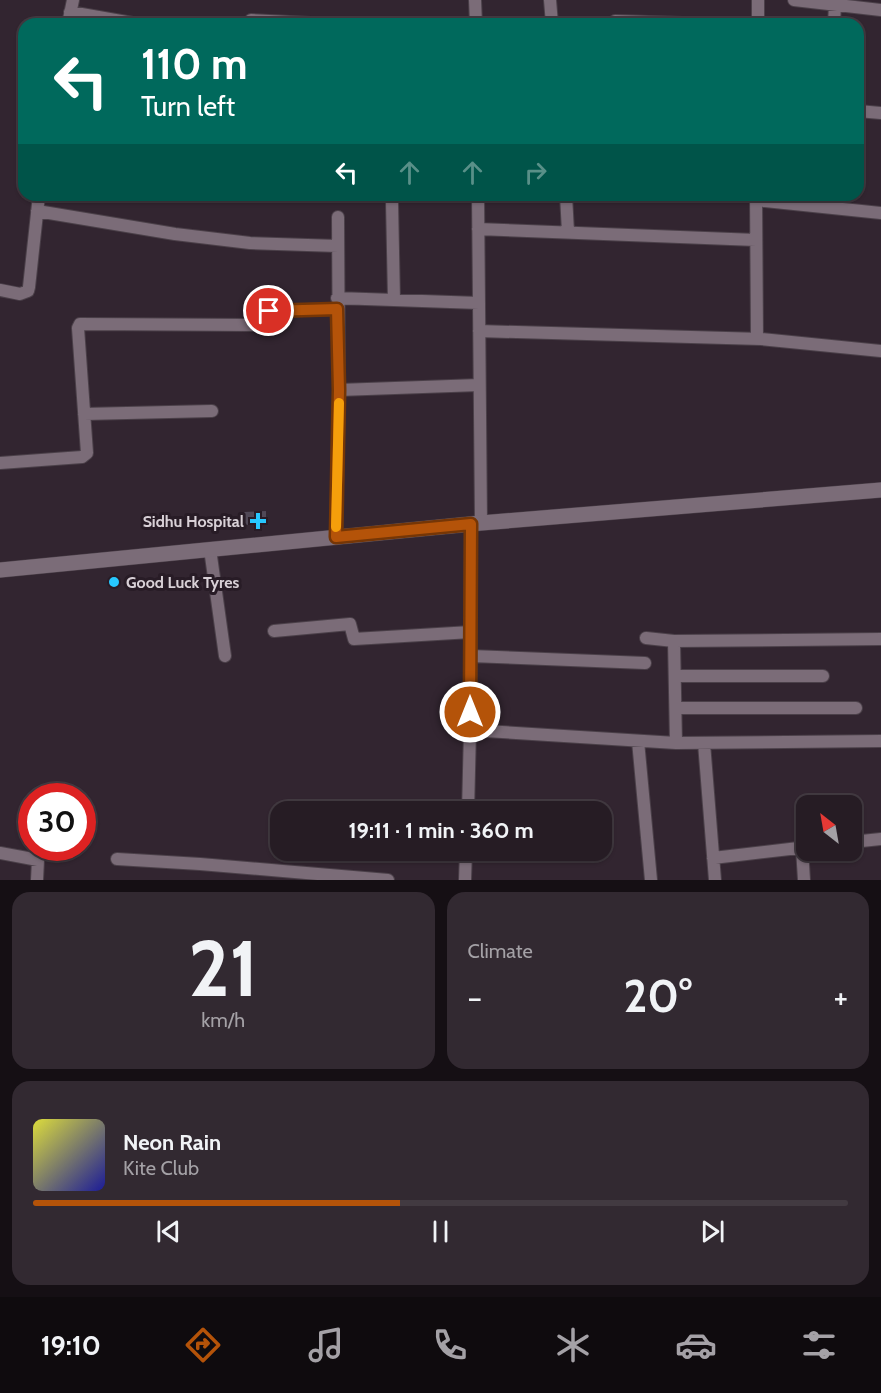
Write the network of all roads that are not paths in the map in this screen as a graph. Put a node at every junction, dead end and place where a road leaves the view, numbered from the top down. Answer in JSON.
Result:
{"nodes":[{"id":1,"x":475,"y":0,"type":"edge"},
{"id":2,"x":550,"y":0,"type":"edge"},
{"id":3,"x":758,"y":0,"type":"edge"},
{"id":4,"x":794,"y":0,"type":"edge"},
{"id":5,"x":835,"y":5,"type":"junction"},
{"id":6,"x":881,"y":10,"type":"edge"},
{"id":7,"x":70,"y":12,"type":"edge"},
{"id":8,"x":104,"y":18,"type":"edge"},
{"id":9,"x":476,"y":18,"type":"edge"},
{"id":10,"x":552,"y":18,"type":"edge"},
{"id":11,"x":758,"y":18,"type":"edge"},
{"id":12,"x":834,"y":18,"type":"edge"},
{"id":13,"x":864,"y":112,"type":"edge"},
{"id":14,"x":881,"y":114,"type":"edge"},
{"id":15,"x":38,"y":201,"type":"edge"},
{"id":16,"x":478,"y":201,"type":"edge"},
{"id":17,"x":566,"y":201,"type":"edge"},
{"id":18,"x":756,"y":201,"type":"edge"},
{"id":19,"x":781,"y":201,"type":"edge"},
{"id":20,"x":392,"y":202,"type":"dead end"},
{"id":21,"x":37,"y":211,"type":"junction"},
{"id":22,"x":881,"y":213,"type":"edge"},
{"id":23,"x":338,"y":217,"type":"dead end"},
{"id":24,"x":478,"y":229,"type":"junction"},
{"id":25,"x":568,"y":232,"type":"junction"},
{"id":26,"x":756,"y":240,"type":"junction"},
{"id":27,"x":338,"y":246,"type":"junction"},
{"id":28,"x":0,"y":290,"type":"edge"},
{"id":29,"x":394,"y":300,"type":"junction"},
{"id":30,"x":337,"y":303,"type":"junction"},
{"id":31,"x":479,"y":303,"type":"junction"},
{"id":32,"x":479,"y":331,"type":"junction"},
{"id":33,"x":757,"y":338,"type":"junction"},
{"id":34,"x":881,"y":351,"type":"edge"},
{"id":35,"x":479,"y":385,"type":"junction"},
{"id":36,"x":339,"y":390,"type":"junction"},
{"id":37,"x":212,"y":411,"type":"dead end"},
{"id":38,"x":84,"y":414,"type":"junction"},
{"id":39,"x":0,"y":463,"type":"edge"},
{"id":40,"x":881,"y":490,"type":"edge"},
{"id":41,"x":476,"y":523,"type":"junction"},
{"id":42,"x":336,"y":537,"type":"junction"},
{"id":43,"x":210,"y":549,"type":"junction"},
{"id":44,"x":0,"y":570,"type":"edge"},
{"id":45,"x":274,"y":631,"type":"dead end"},
{"id":46,"x":471,"y":632,"type":"junction"},
{"id":47,"x":646,"y":638,"type":"dead end"},
{"id":48,"x":881,"y":639,"type":"edge"},
{"id":49,"x":674,"y":641,"type":"junction"},
{"id":50,"x":225,"y":656,"type":"dead end"},
{"id":51,"x":471,"y":656,"type":"junction"},
{"id":52,"x":645,"y":663,"type":"dead end"},
{"id":53,"x":675,"y":676,"type":"junction"},
{"id":54,"x":823,"y":676,"type":"dead end"},
{"id":55,"x":676,"y":708,"type":"junction"},
{"id":56,"x":856,"y":708,"type":"dead end"},
{"id":57,"x":470,"y":730,"type":"junction"},
{"id":58,"x":638,"y":741,"type":"junction"},
{"id":59,"x":881,"y":741,"type":"edge"},
{"id":60,"x":676,"y":743,"type":"junction"},
{"id":61,"x":704,"y":743,"type":"junction"},
{"id":62,"x":468,"y":801,"type":"edge"},
{"id":63,"x":881,"y":839,"type":"edge"},
{"id":64,"x":862,"y":841,"type":"edge"},
{"id":65,"x":796,"y":849,"type":"edge"},
{"id":66,"x":0,"y":853,"type":"edge"},
{"id":67,"x":713,"y":858,"type":"junction"},
{"id":68,"x":117,"y":860,"type":"dead end"},
{"id":69,"x":466,"y":861,"type":"edge"},
{"id":70,"x":804,"y":861,"type":"edge"},
{"id":71,"x":37,"y":880,"type":"edge"},
{"id":72,"x":388,"y":880,"type":"edge"},
{"id":73,"x":465,"y":880,"type":"edge"},
{"id":74,"x":651,"y":880,"type":"edge"},
{"id":75,"x":715,"y":880,"type":"edge"},
{"id":76,"x":804,"y":880,"type":"edge"}],
"edges":[{"from":1,"to":9,"type":"street"},
{"from":2,"to":10,"type":"street"},
{"from":3,"to":11,"type":"street"},
{"from":4,"to":5,"type":"street"},
{"from":5,"to":6,"type":"street"},
{"from":5,"to":12,"type":"street"},
{"from":7,"to":8,"type":"street"},
{"from":13,"to":14,"type":"street"},
{"from":15,"to":21,"type":"street"},
{"from":16,"to":24,"type":"street"},
{"from":17,"to":25,"type":"street"},
{"from":18,"to":26,"type":"street"},
{"from":19,"to":22,"type":"street"},
{"from":20,"to":29,"type":"street"},
{"from":21,"to":27,"type":"street"},
{"from":21,"to":28,"type":"street"},
{"from":23,"to":27,"type":"street"},
{"from":24,"to":25,"type":"street"},
{"from":24,"to":31,"type":"street"},
{"from":25,"to":26,"type":"street"},
{"from":26,"to":33,"type":"street"},
{"from":27,"to":30,"type":"street"},
{"from":29,"to":30,"type":"street"},
{"from":29,"to":31,"type":"street"},
{"from":30,"to":36,"type":"street"},
{"from":30,"to":38,"type":"street"},
{"from":31,"to":32,"type":"street"},
{"from":32,"to":33,"type":"street"},
{"from":32,"to":35,"type":"street"},
{"from":33,"to":34,"type":"street"},
{"from":35,"to":36,"type":"street"},
{"from":35,"to":41,"type":"street"},
{"from":36,"to":42,"type":"street"},
{"from":37,"to":38,"type":"street"},
{"from":38,"to":39,"type":"street"},
{"from":40,"to":41,"type":"main road"},
{"from":41,"to":42,"type":"main road"},
{"from":41,"to":46,"type":"street"},
{"from":42,"to":43,"type":"main road"},
{"from":43,"to":44,"type":"main road"},
{"from":43,"to":50,"type":"street"},
{"from":45,"to":46,"type":"street"},
{"from":46,"to":51,"type":"street"},
{"from":47,"to":49,"type":"street"},
{"from":48,"to":49,"type":"street"},
{"from":49,"to":53,"type":"street"},
{"from":51,"to":52,"type":"street"},
{"from":51,"to":57,"type":"street"},
{"from":53,"to":54,"type":"street"},
{"from":53,"to":55,"type":"street"},
{"from":55,"to":56,"type":"street"},
{"from":55,"to":60,"type":"street"},
{"from":57,"to":58,"type":"street"},
{"from":57,"to":62,"type":"street"},
{"from":58,"to":60,"type":"street"},
{"from":58,"to":74,"type":"street"},
{"from":59,"to":61,"type":"street"},
{"from":60,"to":61,"type":"street"},
{"from":61,"to":67,"type":"street"},
{"from":63,"to":64,"type":"street"},
{"from":65,"to":67,"type":"street"},
{"from":66,"to":71,"type":"street"},
{"from":67,"to":75,"type":"street"},
{"from":68,"to":72,"type":"street"},
{"from":69,"to":73,"type":"street"},
{"from":70,"to":76,"type":"street"}]}
